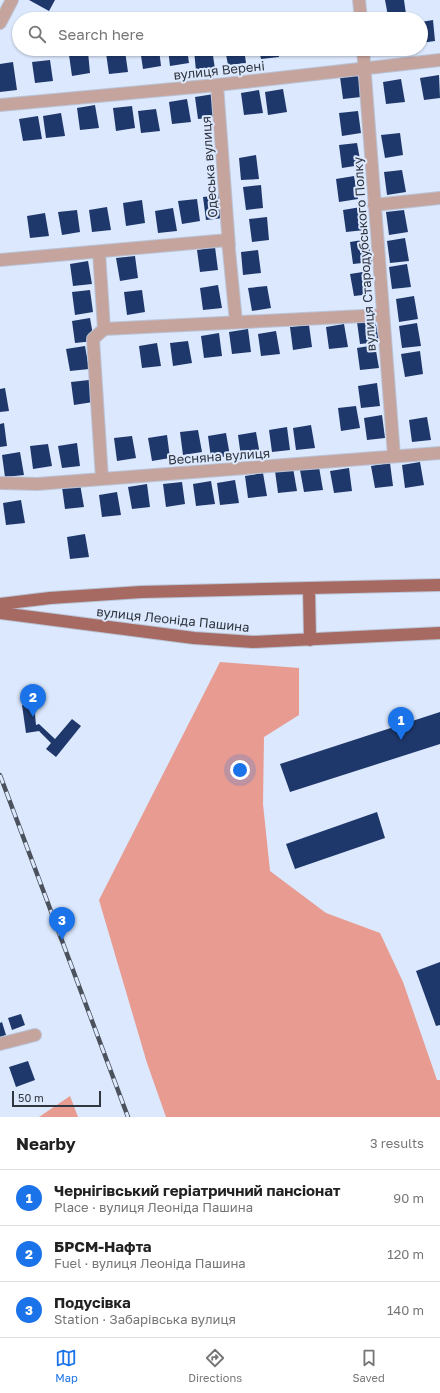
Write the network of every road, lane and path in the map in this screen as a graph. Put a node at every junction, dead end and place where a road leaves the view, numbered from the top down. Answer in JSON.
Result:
{"nodes":[{"id":1,"x":12,"y":0,"type":"edge"},
{"id":2,"x":359,"y":0,"type":"edge"},
{"id":3,"x":360,"y":12,"type":"edge"},
{"id":4,"x":0,"y":22,"type":"edge"},
{"id":5,"x":364,"y":56,"type":"edge"},
{"id":6,"x":440,"y":60,"type":"edge"},
{"id":7,"x":365,"y":69,"type":"junction"},
{"id":8,"x":217,"y":85,"type":"junction"},
{"id":9,"x":0,"y":105,"type":"edge"},
{"id":10,"x":440,"y":198,"type":"edge"},
{"id":11,"x":374,"y":205,"type":"junction"},
{"id":12,"x":229,"y":246,"type":"junction"},
{"id":13,"x":99,"y":252,"type":"junction"},
{"id":14,"x":0,"y":260,"type":"edge"},
{"id":15,"x":383,"y":315,"type":"junction"},
{"id":16,"x":236,"y":322,"type":"junction"},
{"id":17,"x":104,"y":328,"type":"junction"},
{"id":18,"x":440,"y":454,"type":"edge"},
{"id":19,"x":394,"y":456,"type":"junction"},
{"id":20,"x":102,"y":479,"type":"junction"},
{"id":21,"x":0,"y":483,"type":"edge"},
{"id":22,"x":440,"y":584,"type":"edge"},
{"id":23,"x":309,"y":589,"type":"junction"},
{"id":24,"x":0,"y":604,"type":"edge"},
{"id":25,"x":0,"y":612,"type":"edge"},
{"id":26,"x":440,"y":633,"type":"edge"},
{"id":27,"x":310,"y":640,"type":"junction"},
{"id":28,"x":35,"y":1036,"type":"dead end"},
{"id":29,"x":0,"y":1044,"type":"edge"}],
"edges":[{"from":1,"to":4,"type":"street"},
{"from":2,"to":3,"type":"street"},
{"from":5,"to":7,"type":"street","name":"вулиця Стародубського Полку"},
{"from":6,"to":7,"type":"street","name":"вулиця Верені"},
{"from":7,"to":8,"type":"street","name":"вулиця Верені"},
{"from":7,"to":11,"type":"street","name":"вулиця Стародубського Полку"},
{"from":8,"to":9,"type":"street","name":"вулиця Верені"},
{"from":8,"to":12,"type":"street","name":"Одеська вулиця"},
{"from":10,"to":11,"type":"street"},
{"from":11,"to":15,"type":"street","name":"вулиця Стародубського Полку"},
{"from":12,"to":13,"type":"street"},
{"from":12,"to":16,"type":"street","name":"Одеська вулиця"},
{"from":13,"to":14,"type":"street"},
{"from":13,"to":17,"type":"street"},
{"from":15,"to":16,"type":"street"},
{"from":15,"to":19,"type":"street","name":"вулиця Стародубського Полку"},
{"from":16,"to":17,"type":"street"},
{"from":17,"to":20,"type":"street"},
{"from":18,"to":19,"type":"street","name":"Весняна вулиця"},
{"from":19,"to":20,"type":"street","name":"Весняна вулиця"},
{"from":20,"to":21,"type":"street","name":"Весняна вулиця"},
{"from":22,"to":23,"type":"main road","name":"вулиця Леоніда Пашина"},
{"from":23,"to":24,"type":"main road","name":"вулиця Леоніда Пашина"},
{"from":23,"to":27,"type":"main road"},
{"from":25,"to":27,"type":"main road","name":"вулиця Леоніда Пашина"},
{"from":26,"to":27,"type":"main road","name":"вулиця Леоніда Пашина"},
{"from":28,"to":29,"type":"street"}]}
